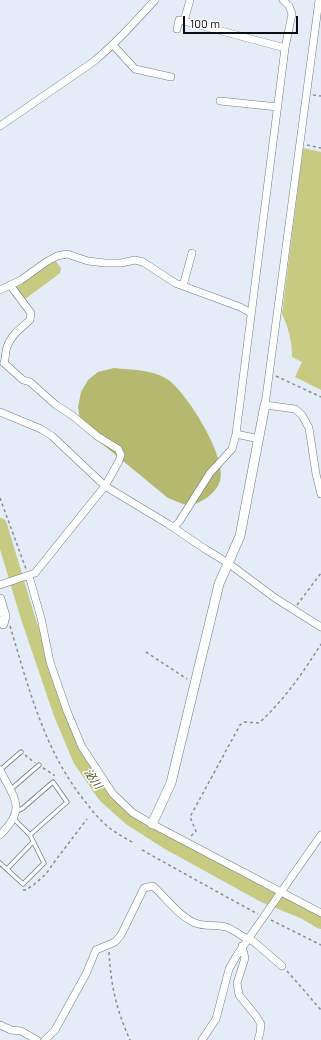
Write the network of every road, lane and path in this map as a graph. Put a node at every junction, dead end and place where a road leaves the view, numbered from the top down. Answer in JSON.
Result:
{"nodes":[{"id":1,"x":155,"y":0,"type":"edge"},
{"id":2,"x":190,"y":0,"type":"edge"},
{"id":3,"x":283,"y":0,"type":"edge"},
{"id":4,"x":319,"y":0,"type":"edge"},
{"id":5,"x":184,"y":21,"type":"junction"},
{"id":6,"x":177,"y":29,"type":"dead end"},
{"id":7,"x":113,"y":45,"type":"junction"},
{"id":8,"x":285,"y":48,"type":"junction"},
{"id":9,"x":171,"y":77,"type":"dead end"},
{"id":10,"x":220,"y":101,"type":"dead end"},
{"id":11,"x":278,"y":107,"type":"junction"},
{"id":12,"x":0,"y":126,"type":"edge"},
{"id":13,"x":300,"y":144,"type":"junction"},
{"id":14,"x":321,"y":148,"type":"edge"},
{"id":15,"x":192,"y":253,"type":"dead end"},
{"id":16,"x":10,"y":285,"type":"junction"},
{"id":17,"x":184,"y":286,"type":"junction"},
{"id":18,"x":0,"y":290,"type":"edge"},
{"id":19,"x":251,"y":313,"type":"junction"},
{"id":20,"x":2,"y":363,"type":"edge"},
{"id":21,"x":269,"y":372,"type":"junction"},
{"id":22,"x":321,"y":397,"type":"edge"},
{"id":23,"x":265,"y":405,"type":"junction"},
{"id":24,"x":0,"y":412,"type":"edge"},
{"id":25,"x":236,"y":434,"type":"junction"},
{"id":26,"x":259,"y":439,"type":"junction"},
{"id":27,"x":105,"y":486,"type":"junction"},
{"id":28,"x":321,"y":494,"type":"edge"},
{"id":29,"x":0,"y":498,"type":"edge"},
{"id":30,"x":174,"y":527,"type":"junction"},
{"id":31,"x":228,"y":562,"type":"junction"},
{"id":32,"x":321,"y":573,"type":"edge"},
{"id":33,"x":26,"y":577,"type":"junction"},
{"id":34,"x":1,"y":584,"type":"edge"},
{"id":35,"x":0,"y":599,"type":"edge"},
{"id":36,"x":293,"y":610,"type":"junction"},
{"id":37,"x":2,"y":623,"type":"edge"},
{"id":38,"x":321,"y":627,"type":"edge"},
{"id":39,"x":321,"y":644,"type":"edge"},
{"id":40,"x":146,"y":652,"type":"dead end"},
{"id":41,"x":196,"y":684,"type":"junction"},
{"id":42,"x":21,"y":752,"type":"dead end"},
{"id":43,"x":39,"y":765,"type":"dead end"},
{"id":44,"x":0,"y":770,"type":"edge"},
{"id":45,"x":2,"y":780,"type":"edge"},
{"id":46,"x":10,"y":790,"type":"junction"},
{"id":47,"x":15,"y":815,"type":"junction"},
{"id":48,"x":0,"y":824,"type":"edge"},
{"id":49,"x":152,"y":824,"type":"junction"},
{"id":50,"x":7,"y":828,"type":"junction"},
{"id":51,"x":0,"y":835,"type":"edge"},
{"id":52,"x":30,"y":835,"type":"junction"},
{"id":53,"x":321,"y":835,"type":"edge"},
{"id":54,"x":34,"y":842,"type":"junction"},
{"id":55,"x":132,"y":842,"type":"dead end"},
{"id":56,"x":186,"y":842,"type":"junction"},
{"id":57,"x":142,"y":850,"type":"dead end"},
{"id":58,"x":0,"y":863,"type":"edge"},
{"id":59,"x":7,"y":869,"type":"junction"},
{"id":60,"x":280,"y":893,"type":"junction"},
{"id":61,"x":321,"y":913,"type":"edge"},
{"id":62,"x":265,"y":915,"type":"junction"},
{"id":63,"x":247,"y":940,"type":"junction"},
{"id":64,"x":109,"y":944,"type":"junction"},
{"id":65,"x":321,"y":945,"type":"edge"},
{"id":66,"x":242,"y":946,"type":"junction"},
{"id":67,"x":282,"y":966,"type":"joint"},
{"id":68,"x":321,"y":1010,"type":"edge"},
{"id":69,"x":0,"y":1025,"type":"edge"},
{"id":70,"x":37,"y":1040,"type":"edge"},
{"id":71,"x":45,"y":1040,"type":"edge"},
{"id":72,"x":130,"y":1040,"type":"edge"},
{"id":73,"x":202,"y":1040,"type":"edge"},
{"id":74,"x":258,"y":1040,"type":"edge"}],
"edges":[{"from":1,"to":7,"type":"street"},
{"from":2,"to":5,"type":"street"},
{"from":3,"to":8,"type":"street"},
{"from":4,"to":13,"type":"street"},
{"from":5,"to":6,"type":"street"},
{"from":5,"to":8,"type":"street"},
{"from":7,"to":9,"type":"street"},
{"from":7,"to":12,"type":"street"},
{"from":8,"to":11,"type":"street"},
{"from":10,"to":11,"type":"street"},
{"from":11,"to":19,"type":"street"},
{"from":13,"to":14,"type":"path"},
{"from":13,"to":21,"type":"street"},
{"from":15,"to":17,"type":"street"},
{"from":16,"to":17,"type":"street"},
{"from":16,"to":18,"type":"street"},
{"from":16,"to":20,"type":"street"},
{"from":17,"to":19,"type":"street"},
{"from":19,"to":25,"type":"street"},
{"from":20,"to":27,"type":"street"},
{"from":21,"to":22,"type":"path"},
{"from":21,"to":23,"type":"street"},
{"from":23,"to":26,"type":"street"},
{"from":23,"to":28,"type":"street"},
{"from":24,"to":27,"type":"street"},
{"from":25,"to":26,"type":"street"},
{"from":25,"to":30,"type":"street"},
{"from":26,"to":31,"type":"street"},
{"from":27,"to":30,"type":"street"},
{"from":27,"to":33,"type":"street"},
{"from":29,"to":33,"type":"path"},
{"from":30,"to":31,"type":"street"},
{"from":31,"to":36,"type":"street"},
{"from":31,"to":41,"type":"street"},
{"from":32,"to":36,"type":"path"},
{"from":33,"to":34,"type":"street"},
{"from":33,"to":49,"type":"street"},
{"from":35,"to":37,"type":"street"},
{"from":36,"to":38,"type":"street"},
{"from":37,"to":55,"type":"path"},
{"from":39,"to":56,"type":"path"},
{"from":40,"to":41,"type":"path"},
{"from":41,"to":49,"type":"street"},
{"from":42,"to":44,"type":"lane"},
{"from":43,"to":46,"type":"lane"},
{"from":44,"to":45,"type":"street"},
{"from":45,"to":46,"type":"street"},
{"from":46,"to":47,"type":"street"},
{"from":47,"to":50,"type":"street"},
{"from":47,"to":52,"type":"lane"},
{"from":47,"to":52,"type":"lane"},
{"from":48,"to":50,"type":"lane"},
{"from":49,"to":56,"type":"street"},
{"from":50,"to":51,"type":"street"},
{"from":52,"to":54,"type":"lane"},
{"from":53,"to":60,"type":"street"},
{"from":54,"to":59,"type":"lane"},
{"from":54,"to":59,"type":"lane"},
{"from":56,"to":60,"type":"street"},
{"from":57,"to":62,"type":"path"},
{"from":58,"to":59,"type":"lane"},
{"from":60,"to":61,"type":"street"},
{"from":60,"to":62,"type":"street"},
{"from":62,"to":63,"type":"street"},
{"from":62,"to":65,"type":"path"},
{"from":63,"to":64,"type":"street"},
{"from":63,"to":66,"type":"street"},
{"from":63,"to":67,"type":"street"},
{"from":64,"to":71,"type":"street"},
{"from":64,"to":72,"type":"path"},
{"from":66,"to":73,"type":"street"},
{"from":66,"to":74,"type":"street"},
{"from":67,"to":68,"type":"path"},
{"from":69,"to":70,"type":"street"}]}
